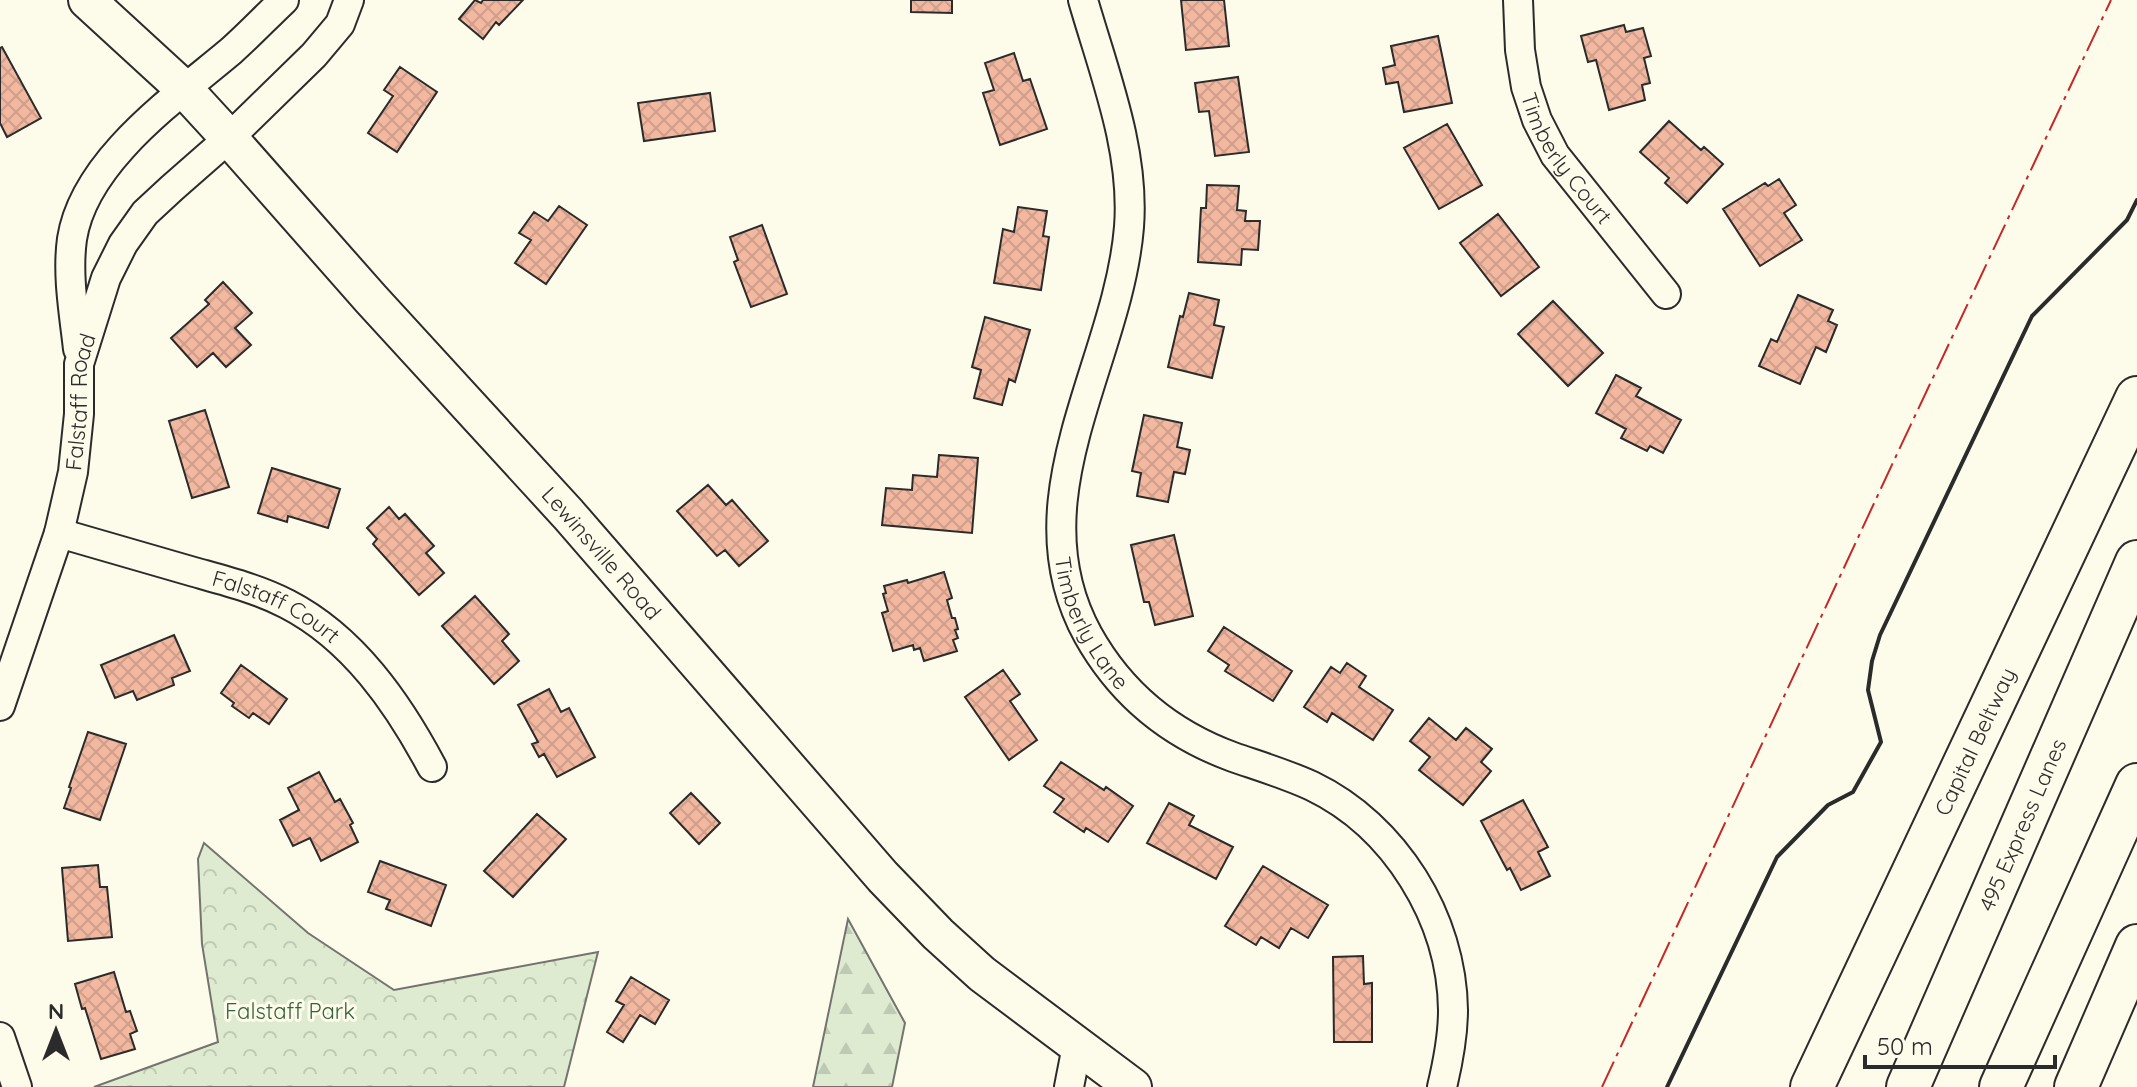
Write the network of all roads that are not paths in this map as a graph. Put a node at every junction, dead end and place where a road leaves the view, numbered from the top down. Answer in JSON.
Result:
{"nodes":[{"id":1,"x":87,"y":0,"type":"edge"},
{"id":2,"x":284,"y":0,"type":"edge"},
{"id":3,"x":349,"y":0,"type":"edge"},
{"id":4,"x":1083,"y":0,"type":"edge"},
{"id":5,"x":1518,"y":0,"type":"edge"},
{"id":6,"x":184,"y":89,"type":"junction"},
{"id":7,"x":229,"y":138,"type":"junction"},
{"id":8,"x":1666,"y":294,"type":"dead end"},
{"id":9,"x":79,"y":364,"type":"junction"},
{"id":10,"x":2137,"y":398,"type":"edge"},
{"id":11,"x":59,"y":533,"type":"junction"},
{"id":12,"x":2137,"y":562,"type":"edge"},
{"id":13,"x":0,"y":706,"type":"edge"},
{"id":14,"x":432,"y":767,"type":"dead end"},
{"id":15,"x":2137,"y":785,"type":"edge"},
{"id":16,"x":1985,"y":912,"type":"junction"},
{"id":17,"x":2134,"y":952,"type":"edge"},
{"id":18,"x":0,"y":1037,"type":"edge"},
{"id":19,"x":1077,"y":1046,"type":"junction"},
{"id":20,"x":17,"y":1087,"type":"edge"},
{"id":21,"x":1069,"y":1087,"type":"edge"},
{"id":22,"x":1133,"y":1087,"type":"edge"},
{"id":23,"x":1442,"y":1087,"type":"edge"},
{"id":24,"x":1812,"y":1087,"type":"edge"},
{"id":25,"x":1889,"y":1087,"type":"edge"},
{"id":26,"x":1908,"y":1087,"type":"edge"},
{"id":27,"x":2001,"y":1087,"type":"edge"},
{"id":28,"x":2076,"y":1087,"type":"edge"},
{"id":29,"x":2084,"y":1087,"type":"edge"}],
"edges":[{"from":1,"to":6,"type":"main road","name":"Lewinsville Road"},
{"from":2,"to":6,"type":"street"},
{"from":3,"to":7,"type":"street","name":"Falstaff Road"},
{"from":4,"to":23,"type":"street","name":"Timberly Lane"},
{"from":5,"to":8,"type":"street","name":"Timberly Court"},
{"from":6,"to":7,"type":"main road","name":"Lewinsville Road"},
{"from":6,"to":9,"type":"street"},
{"from":7,"to":9,"type":"street","name":"Falstaff Road"},
{"from":7,"to":19,"type":"main road","name":"Lewinsville Road"},
{"from":9,"to":11,"type":"street","name":"Falstaff Road"},
{"from":10,"to":24,"type":"highway","name":"Capital Beltway"},
{"from":11,"to":13,"type":"street","name":"Falstaff Road"},
{"from":11,"to":14,"type":"street","name":"Falstaff Court"},
{"from":12,"to":16,"type":"highway","name":"495 Express Lanes"},
{"from":15,"to":27,"type":"highway"},
{"from":16,"to":25,"type":"highway"},
{"from":16,"to":26,"type":"highway","name":"495 Express Lanes"},
{"from":17,"to":28,"type":"highway"},
{"from":17,"to":29,"type":"highway"},
{"from":18,"to":20,"type":"street"},
{"from":19,"to":21,"type":"street"},
{"from":19,"to":22,"type":"main road","name":"Lewinsville Road"}]}
